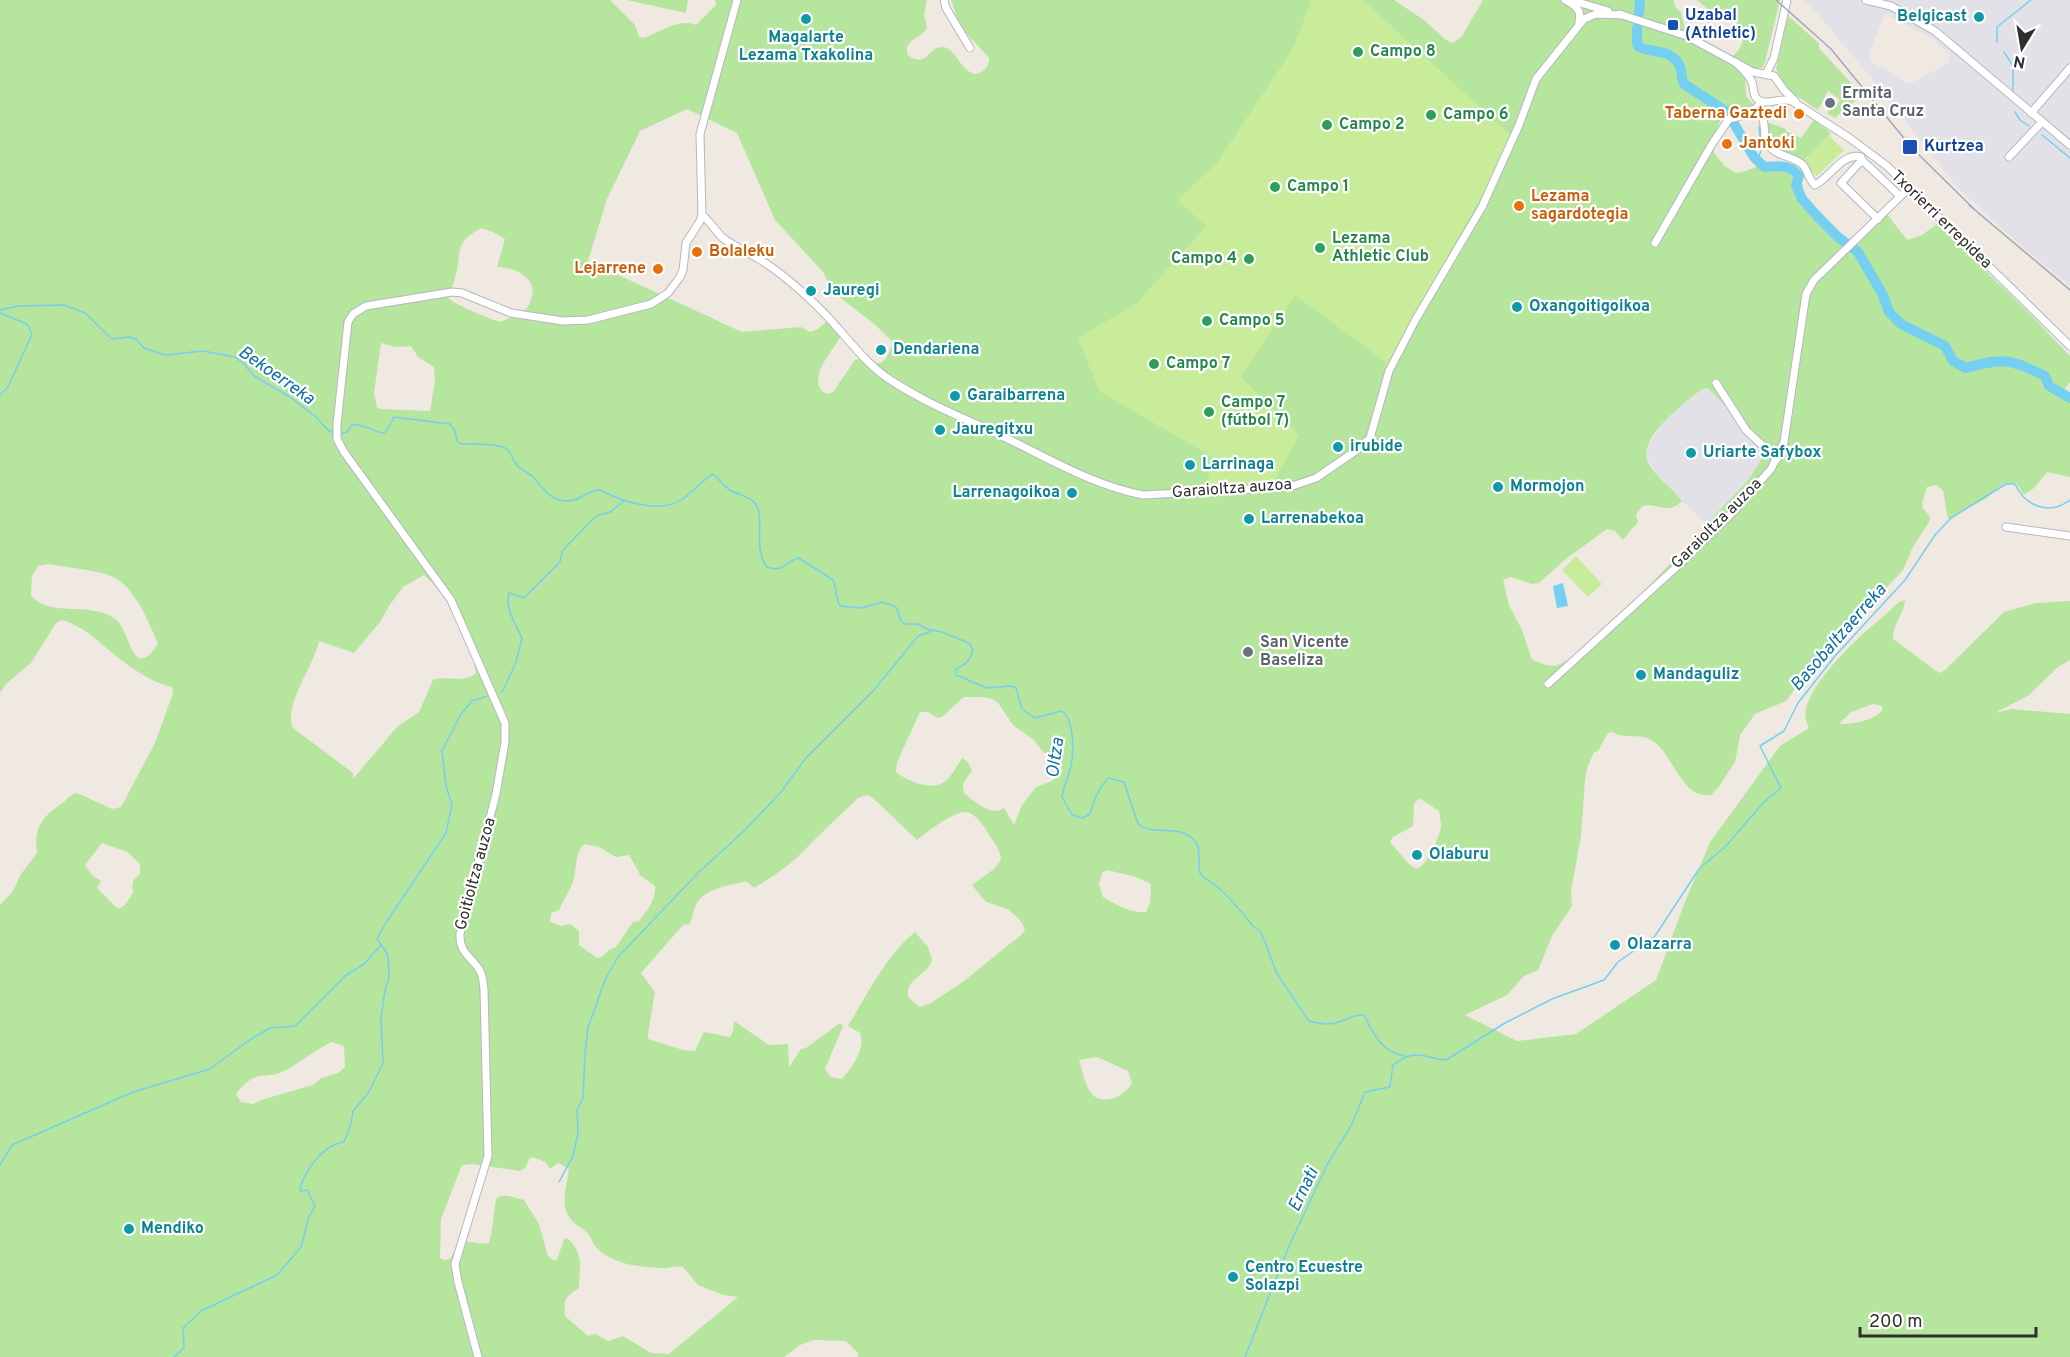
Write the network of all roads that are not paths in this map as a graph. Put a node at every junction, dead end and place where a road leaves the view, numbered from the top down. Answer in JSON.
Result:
{"nodes":[{"id":1,"x":737,"y":0,"type":"edge"},
{"id":2,"x":944,"y":0,"type":"edge"},
{"id":3,"x":1565,"y":0,"type":"edge"},
{"id":4,"x":1570,"y":0,"type":"edge"},
{"id":5,"x":1787,"y":0,"type":"edge"},
{"id":6,"x":1866,"y":0,"type":"edge"},
{"id":7,"x":1892,"y":3,"type":"edge"},
{"id":8,"x":1588,"y":5,"type":"junction"},
{"id":9,"x":1622,"y":15,"type":"junction"},
{"id":10,"x":1583,"y":16,"type":"junction"},
{"id":11,"x":970,"y":48,"type":"dead end"},
{"id":12,"x":1735,"y":62,"type":"junction"},
{"id":13,"x":2070,"y":68,"type":"edge"},
{"id":14,"x":1768,"y":74,"type":"junction"},
{"id":15,"x":1753,"y":83,"type":"junction"},
{"id":16,"x":1781,"y":86,"type":"junction"},
{"id":17,"x":1773,"y":101,"type":"junction"},
{"id":18,"x":1762,"y":102,"type":"junction"},
{"id":19,"x":1802,"y":107,"type":"junction"},
{"id":20,"x":1756,"y":109,"type":"junction"},
{"id":21,"x":2031,"y":113,"type":"junction"},
{"id":22,"x":2042,"y":122,"type":"junction"},
{"id":23,"x":2070,"y":145,"type":"edge"},
{"id":24,"x":2009,"y":157,"type":"dead end"},
{"id":25,"x":1862,"y":160,"type":"junction"},
{"id":26,"x":1909,"y":188,"type":"junction"},
{"id":27,"x":1900,"y":196,"type":"junction"},
{"id":28,"x":702,"y":215,"type":"junction"},
{"id":29,"x":1878,"y":219,"type":"junction"},
{"id":30,"x":1655,"y":243,"type":"dead end"},
{"id":31,"x":2070,"y":346,"type":"edge"},
{"id":32,"x":1716,"y":383,"type":"dead end"},
{"id":33,"x":1777,"y":459,"type":"junction"},
{"id":34,"x":2006,"y":527,"type":"dead end"},
{"id":35,"x":2070,"y":536,"type":"edge"},
{"id":36,"x":1548,"y":684,"type":"dead end"},
{"id":37,"x":478,"y":1357,"type":"edge"}],
"edges":[{"from":1,"to":28,"type":"street"},
{"from":2,"to":11,"type":"street"},
{"from":3,"to":10,"type":"street"},
{"from":4,"to":8,"type":"street"},
{"from":5,"to":14,"type":"street"},
{"from":6,"to":7,"type":"street"},
{"from":7,"to":21,"type":"street"},
{"from":8,"to":9,"type":"street"},
{"from":8,"to":10,"type":"street"},
{"from":9,"to":10,"type":"street"},
{"from":9,"to":12,"type":"street"},
{"from":10,"to":28,"type":"street","name":"Garaioltza auzoa"},
{"from":12,"to":14,"type":"street"},
{"from":12,"to":15,"type":"street"},
{"from":13,"to":21,"type":"street"},
{"from":14,"to":15,"type":"street"},
{"from":14,"to":16,"type":"street","name":"Txorierri errepidea"},
{"from":15,"to":18,"type":"street"},
{"from":16,"to":17,"type":"street"},
{"from":16,"to":19,"type":"street","name":"Txorierri errepidea"},
{"from":17,"to":18,"type":"street","name":"Txorierri errepidea"},
{"from":17,"to":19,"type":"street","name":"Txorierri errepidea"},
{"from":18,"to":20,"type":"street"},
{"from":19,"to":26,"type":"street","name":"Txorierri errepidea"},
{"from":20,"to":25,"type":"street"},
{"from":20,"to":30,"type":"street"},
{"from":21,"to":22,"type":"street"},
{"from":22,"to":23,"type":"street"},
{"from":22,"to":24,"type":"street"},
{"from":25,"to":27,"type":"street"},
{"from":25,"to":29,"type":"street"},
{"from":26,"to":27,"type":"street","name":"Garaioltza auzoa"},
{"from":26,"to":31,"type":"street","name":"Txorierri errepidea"},
{"from":27,"to":29,"type":"street","name":"Garaioltza auzoa"},
{"from":28,"to":37,"type":"street","name":"Goitioltza auzoa"},
{"from":29,"to":33,"type":"street","name":"Garaioltza auzoa"},
{"from":32,"to":33,"type":"street"},
{"from":33,"to":36,"type":"street","name":"Garaioltza auzoa"},
{"from":34,"to":35,"type":"street"}]}
